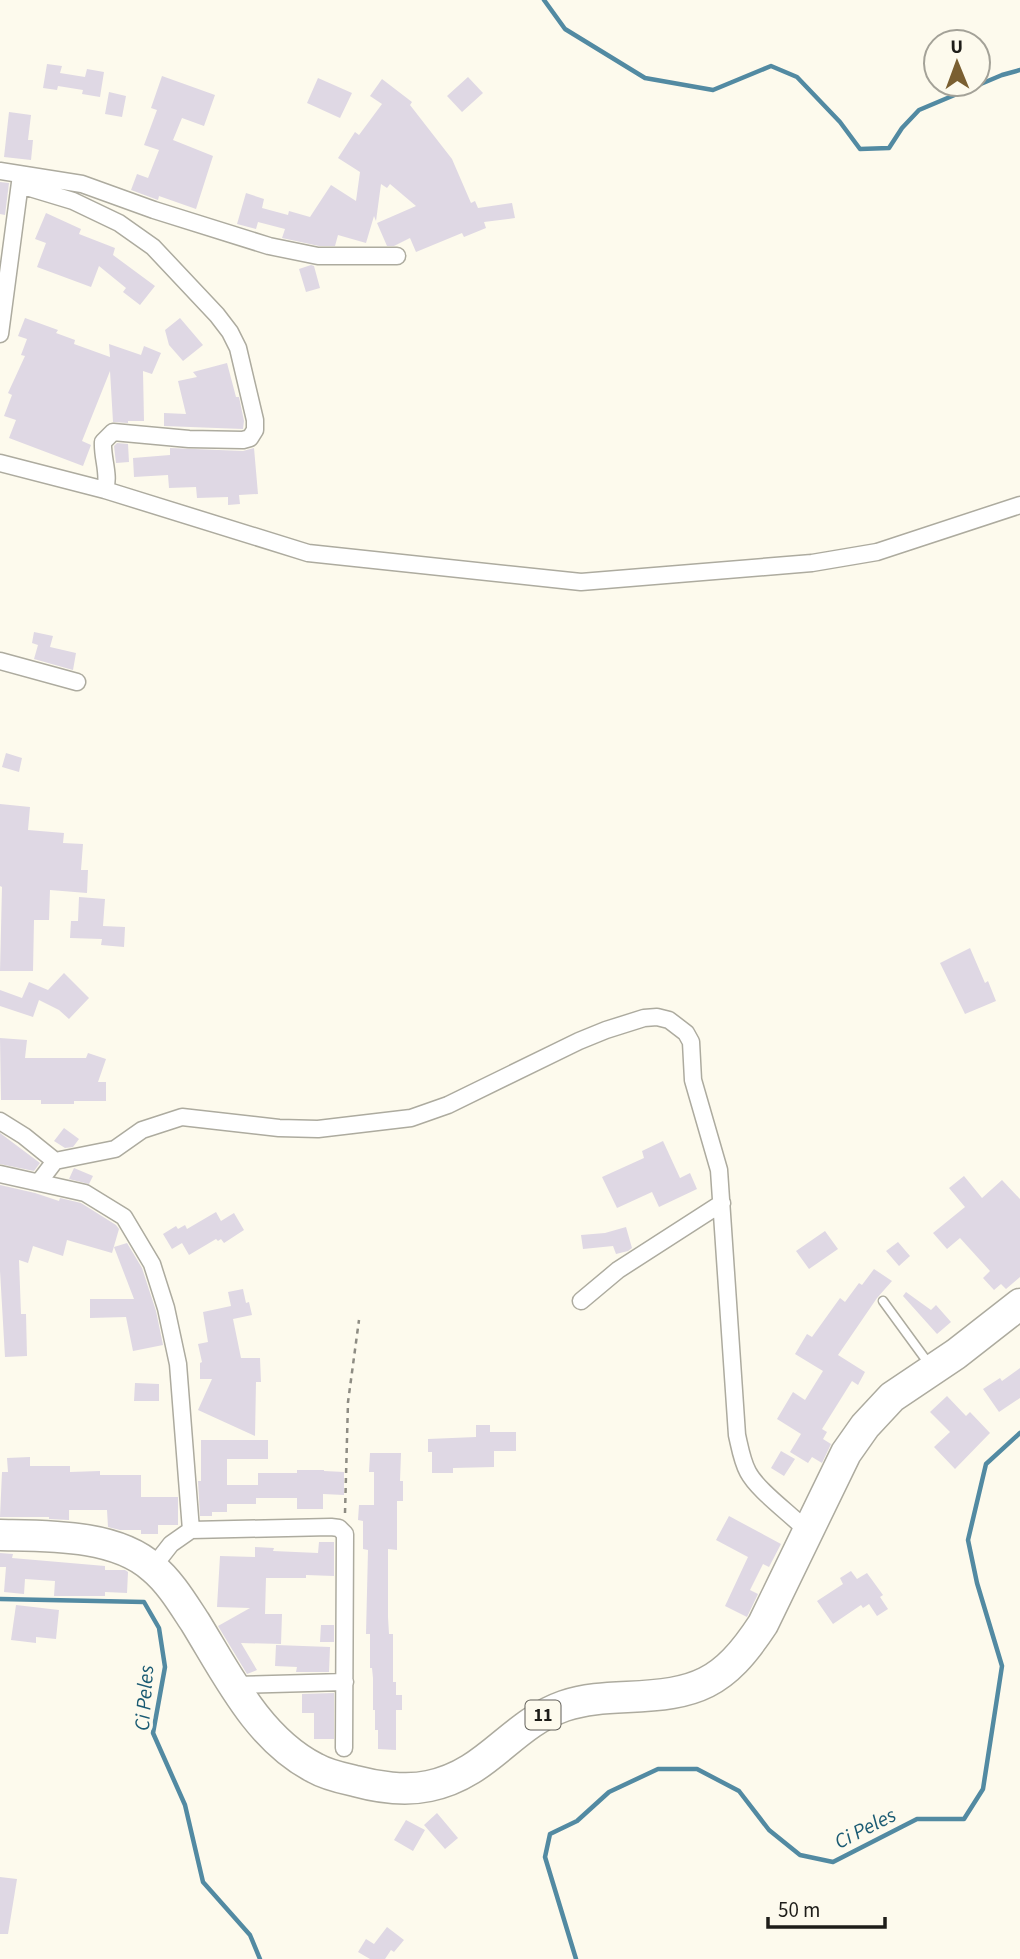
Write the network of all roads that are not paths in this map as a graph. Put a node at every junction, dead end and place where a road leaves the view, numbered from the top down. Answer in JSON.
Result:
{"nodes":[{"id":1,"x":0,"y":170,"type":"edge"},
{"id":2,"x":20,"y":180,"type":"junction"},
{"id":3,"x":82,"y":184,"type":"junction"},
{"id":4,"x":57,"y":194,"type":"junction"},
{"id":5,"x":397,"y":256,"type":"dead end"},
{"id":6,"x":0,"y":334,"type":"edge"},
{"id":7,"x":0,"y":463,"type":"edge"},
{"id":8,"x":105,"y":490,"type":"junction"},
{"id":9,"x":1020,"y":505,"type":"edge"},
{"id":10,"x":0,"y":661,"type":"edge"},
{"id":11,"x":77,"y":682,"type":"dead end"},
{"id":12,"x":0,"y":1121,"type":"edge"},
{"id":13,"x":55,"y":1161,"type":"junction"},
{"id":14,"x":0,"y":1174,"type":"edge"},
{"id":15,"x":39,"y":1182,"type":"junction"},
{"id":16,"x":722,"y":1203,"type":"junction"},
{"id":17,"x":581,"y":1301,"type":"dead end"},
{"id":18,"x":883,"y":1301,"type":"dead end"},
{"id":19,"x":1020,"y":1304,"type":"edge"},
{"id":20,"x":933,"y":1369,"type":"junction"},
{"id":21,"x":191,"y":1530,"type":"junction"},
{"id":22,"x":807,"y":1531,"type":"junction"},
{"id":23,"x":0,"y":1535,"type":"edge"},
{"id":24,"x":153,"y":1567,"type":"junction"},
{"id":25,"x":345,"y":1682,"type":"junction"},
{"id":26,"x":234,"y":1685,"type":"junction"},
{"id":27,"x":344,"y":1748,"type":"dead end"}],
"edges":[{"from":1,"to":2,"type":"street"},
{"from":2,"to":3,"type":"street"},
{"from":2,"to":4,"type":"street"},
{"from":2,"to":6,"type":"street"},
{"from":3,"to":4,"type":"street"},
{"from":3,"to":5,"type":"street"},
{"from":4,"to":8,"type":"street"},
{"from":7,"to":8,"type":"street"},
{"from":8,"to":9,"type":"street"},
{"from":10,"to":11,"type":"street"},
{"from":12,"to":13,"type":"street"},
{"from":13,"to":15,"type":"street"},
{"from":13,"to":16,"type":"street"},
{"from":14,"to":15,"type":"street"},
{"from":15,"to":21,"type":"street"},
{"from":16,"to":17,"type":"street"},
{"from":16,"to":22,"type":"street"},
{"from":18,"to":20,"type":"lane"},
{"from":19,"to":20,"type":"highway","number":"11"},
{"from":20,"to":22,"type":"highway","number":"11"},
{"from":21,"to":24,"type":"street"},
{"from":21,"to":25,"type":"street"},
{"from":22,"to":26,"type":"highway","number":"11"},
{"from":23,"to":24,"type":"highway","number":"11"},
{"from":24,"to":26,"type":"highway","number":"11"},
{"from":25,"to":26,"type":"street"},
{"from":25,"to":27,"type":"street"}]}
